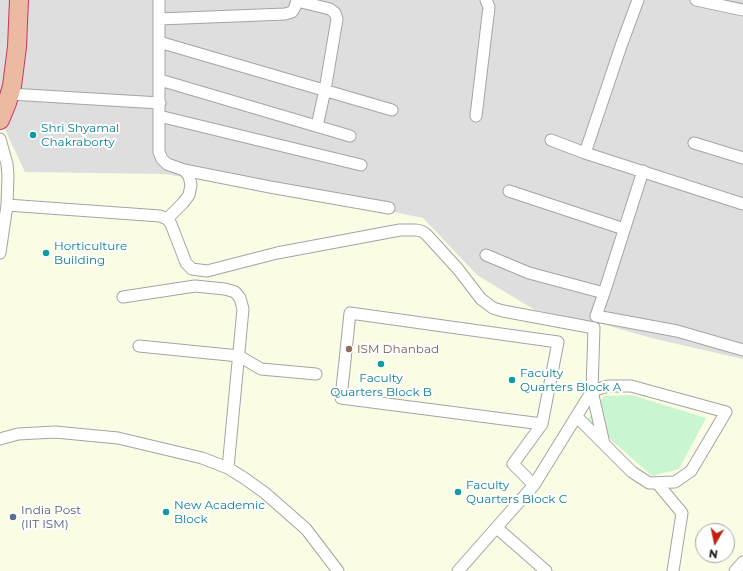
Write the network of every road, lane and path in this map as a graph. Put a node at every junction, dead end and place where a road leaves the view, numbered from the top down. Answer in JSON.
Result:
{"nodes":[{"id":1,"x":8,"y":0,"type":"edge"},
{"id":2,"x":19,"y":0,"type":"edge"},
{"id":3,"x":159,"y":0,"type":"edge"},
{"id":4,"x":486,"y":0,"type":"edge"},
{"id":5,"x":638,"y":0,"type":"edge"},
{"id":6,"x":696,"y":0,"type":"edge"},
{"id":7,"x":297,"y":1,"type":"edge"},
{"id":8,"x":743,"y":10,"type":"edge"},
{"id":9,"x":159,"y":19,"type":"junction"},
{"id":10,"x":159,"y":42,"type":"junction"},
{"id":11,"x":160,"y":80,"type":"junction"},
{"id":12,"x":5,"y":88,"type":"edge"},
{"id":13,"x":325,"y":90,"type":"junction"},
{"id":14,"x":160,"y":103,"type":"junction"},
{"id":15,"x":392,"y":110,"type":"dead end"},
{"id":16,"x":160,"y":116,"type":"junction"},
{"id":17,"x":476,"y":116,"type":"dead end"},
{"id":18,"x":0,"y":120,"type":"edge"},
{"id":19,"x":317,"y":126,"type":"junction"},
{"id":20,"x":350,"y":136,"type":"dead end"},
{"id":21,"x":0,"y":140,"type":"edge"},
{"id":22,"x":551,"y":140,"type":"dead end"},
{"id":23,"x":694,"y":143,"type":"dead end"},
{"id":24,"x":585,"y":153,"type":"junction"},
{"id":25,"x":743,"y":158,"type":"edge"},
{"id":26,"x":361,"y":165,"type":"dead end"},
{"id":27,"x":184,"y":170,"type":"junction"},
{"id":28,"x":643,"y":172,"type":"junction"},
{"id":29,"x":509,"y":191,"type":"dead end"},
{"id":30,"x":743,"y":204,"type":"edge"},
{"id":31,"x":7,"y":205,"type":"junction"},
{"id":32,"x":389,"y":208,"type":"dead end"},
{"id":33,"x":167,"y":219,"type":"junction"},
{"id":34,"x":624,"y":228,"type":"junction"},
{"id":35,"x":0,"y":253,"type":"edge"},
{"id":36,"x":486,"y":255,"type":"dead end"},
{"id":37,"x":604,"y":293,"type":"junction"},
{"id":38,"x":123,"y":297,"type":"dead end"},
{"id":39,"x":139,"y":346,"type":"dead end"},
{"id":40,"x":743,"y":350,"type":"edge"},
{"id":41,"x":239,"y":356,"type":"junction"},
{"id":42,"x":316,"y":374,"type":"dead end"},
{"id":43,"x":592,"y":391,"type":"junction"},
{"id":44,"x":577,"y":417,"type":"junction"},
{"id":45,"x":542,"y":424,"type":"junction"},
{"id":46,"x":0,"y":439,"type":"edge"},
{"id":47,"x":604,"y":444,"type":"junction"},
{"id":48,"x":228,"y":468,"type":"junction"},
{"id":49,"x":657,"y":482,"type":"junction"},
{"id":50,"x":534,"y":485,"type":"junction"},
{"id":51,"x":497,"y":528,"type":"junction"},
{"id":52,"x":743,"y":562,"type":"edge"},
{"id":53,"x":338,"y":571,"type":"edge"},
{"id":54,"x":458,"y":571,"type":"edge"},
{"id":55,"x":546,"y":571,"type":"edge"},
{"id":56,"x":673,"y":571,"type":"edge"},
{"id":57,"x":735,"y":571,"type":"edge"}],
"edges":[{"from":1,"to":12,"type":"highway"},
{"from":2,"to":12,"type":"highway"},
{"from":3,"to":9,"type":"street"},
{"from":4,"to":17,"type":"street"},
{"from":5,"to":24,"type":"street"},
{"from":6,"to":8,"type":"street"},
{"from":7,"to":9,"type":"street"},
{"from":7,"to":13,"type":"street"},
{"from":9,"to":10,"type":"street"},
{"from":10,"to":11,"type":"street"},
{"from":10,"to":13,"type":"street"},
{"from":11,"to":14,"type":"street"},
{"from":11,"to":19,"type":"street"},
{"from":12,"to":14,"type":"street"},
{"from":12,"to":18,"type":"highway"},
{"from":13,"to":15,"type":"street"},
{"from":13,"to":19,"type":"street"},
{"from":14,"to":16,"type":"street"},
{"from":16,"to":26,"type":"street"},
{"from":16,"to":27,"type":"street"},
{"from":19,"to":20,"type":"street"},
{"from":21,"to":31,"type":"street"},
{"from":22,"to":24,"type":"street"},
{"from":23,"to":25,"type":"street"},
{"from":24,"to":28,"type":"street"},
{"from":27,"to":32,"type":"street"},
{"from":27,"to":33,"type":"street"},
{"from":28,"to":30,"type":"street"},
{"from":28,"to":34,"type":"street"},
{"from":29,"to":34,"type":"street"},
{"from":31,"to":33,"type":"street"},
{"from":31,"to":35,"type":"street"},
{"from":33,"to":43,"type":"street"},
{"from":34,"to":37,"type":"street"},
{"from":36,"to":37,"type":"street"},
{"from":37,"to":40,"type":"street"},
{"from":38,"to":41,"type":"street"},
{"from":39,"to":41,"type":"street"},
{"from":41,"to":42,"type":"street"},
{"from":41,"to":48,"type":"street"},
{"from":43,"to":44,"type":"street"},
{"from":43,"to":47,"type":"street"},
{"from":43,"to":49,"type":"street"},
{"from":44,"to":47,"type":"street"},
{"from":44,"to":50,"type":"street"},
{"from":45,"to":45,"type":"street"},
{"from":45,"to":50,"type":"street"},
{"from":46,"to":48,"type":"street"},
{"from":47,"to":49,"type":"street"},
{"from":48,"to":53,"type":"street"},
{"from":49,"to":56,"type":"street"},
{"from":50,"to":51,"type":"street"},
{"from":51,"to":54,"type":"street"},
{"from":51,"to":55,"type":"street"},
{"from":52,"to":57,"type":"street"}]}
